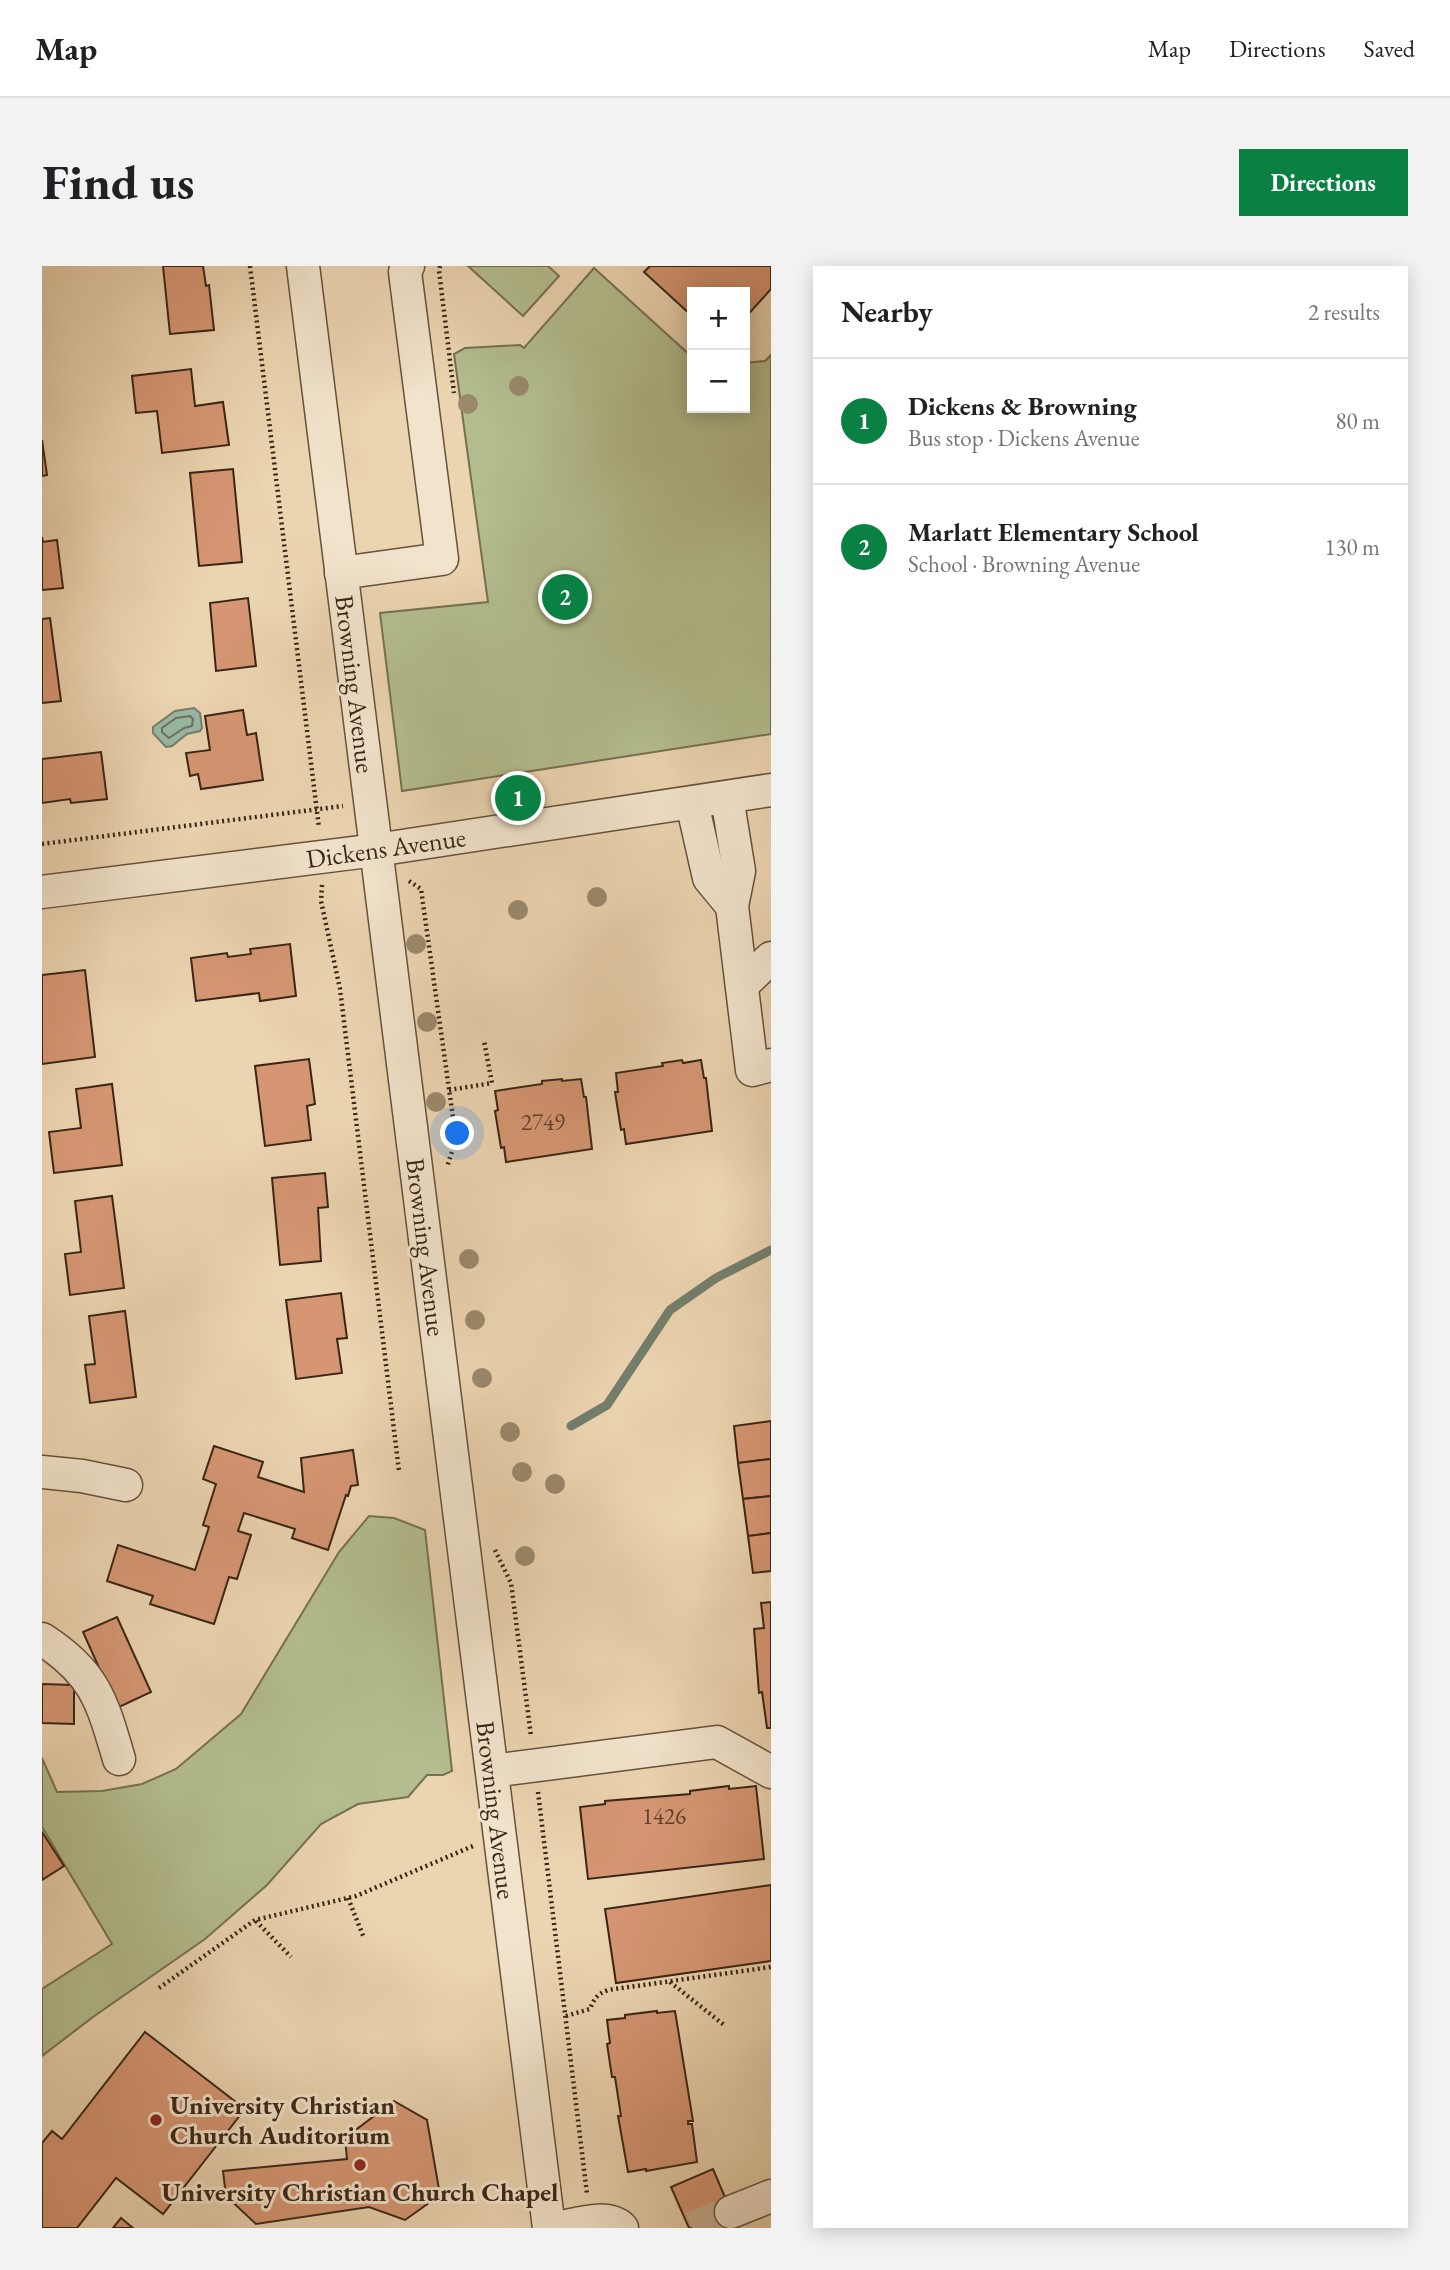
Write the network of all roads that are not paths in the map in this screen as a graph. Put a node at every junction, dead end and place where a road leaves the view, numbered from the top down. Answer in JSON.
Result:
{"nodes":[{"id":1,"x":303,"y":266,"type":"edge"},
{"id":2,"x":408,"y":266,"type":"edge"},
{"id":3,"x":341,"y":573,"type":"junction"},
{"id":4,"x":771,"y":790,"type":"edge"},
{"id":5,"x":727,"y":797,"type":"junction"},
{"id":6,"x":692,"y":803,"type":"junction"},
{"id":7,"x":376,"y":850,"type":"junction"},
{"id":8,"x":42,"y":892,"type":"edge"},
{"id":9,"x":732,"y":906,"type":"junction"},
{"id":10,"x":771,"y":958,"type":"edge"},
{"id":11,"x":742,"y":985,"type":"junction"},
{"id":12,"x":762,"y":1068,"type":"edge"},
{"id":13,"x":42,"y":1472,"type":"edge"},
{"id":14,"x":126,"y":1485,"type":"dead end"},
{"id":15,"x":42,"y":1639,"type":"edge"},
{"id":16,"x":119,"y":1759,"type":"dead end"},
{"id":17,"x":492,"y":1771,"type":"junction"},
{"id":18,"x":771,"y":1772,"type":"edge"},
{"id":19,"x":771,"y":2196,"type":"edge"},
{"id":20,"x":731,"y":2212,"type":"tunnel mouth"},
{"id":21,"x":549,"y":2228,"type":"edge"},
{"id":22,"x":556,"y":2228,"type":"edge"},
{"id":23,"x":622,"y":2228,"type":"edge"}],
"edges":[{"from":1,"to":3,"type":"street","name":"Browning Avenue"},
{"from":2,"to":3,"type":"street"},
{"from":3,"to":7,"type":"street","name":"Browning Avenue"},
{"from":4,"to":5,"type":"street","name":"Dickens Avenue"},
{"from":5,"to":6,"type":"street","name":"Dickens Avenue"},
{"from":5,"to":9,"type":"street"},
{"from":6,"to":7,"type":"street","name":"Dickens Avenue"},
{"from":6,"to":9,"type":"street"},
{"from":7,"to":8,"type":"street","name":"Dickens Avenue"},
{"from":7,"to":17,"type":"street","name":"Browning Avenue"},
{"from":9,"to":11,"type":"street"},
{"from":10,"to":11,"type":"street"},
{"from":11,"to":12,"type":"street"},
{"from":13,"to":14,"type":"street"},
{"from":15,"to":16,"type":"street"},
{"from":17,"to":18,"type":"street"},
{"from":17,"to":21,"type":"street","name":"Browning Avenue"},
{"from":19,"to":20,"type":"street"},
{"from":22,"to":23,"type":"street"}]}
